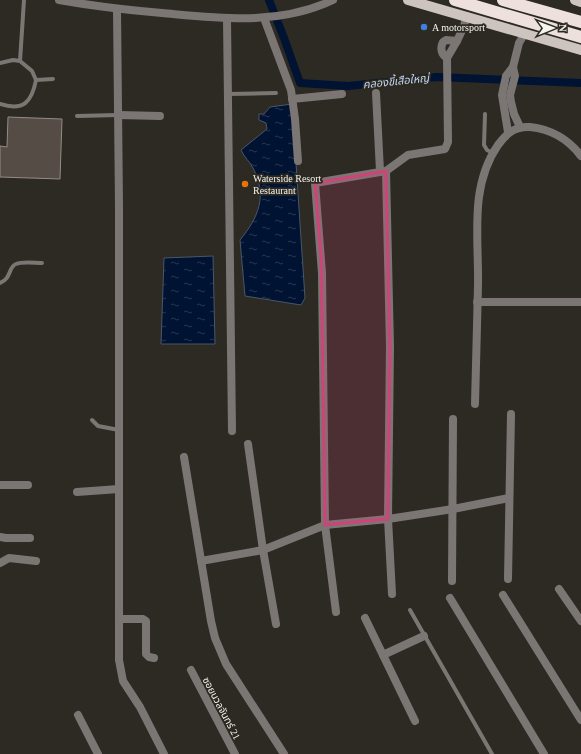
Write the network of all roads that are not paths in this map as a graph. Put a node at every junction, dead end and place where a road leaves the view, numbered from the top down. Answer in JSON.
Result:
{"nodes":[{"id":1,"x":24,"y":0,"type":"edge"},
{"id":2,"x":59,"y":0,"type":"edge"},
{"id":3,"x":333,"y":0,"type":"edge"},
{"id":4,"x":408,"y":0,"type":"edge"},
{"id":5,"x":455,"y":0,"type":"edge"},
{"id":6,"x":503,"y":0,"type":"edge"},
{"id":7,"x":575,"y":0,"type":"edge"},
{"id":8,"x":581,"y":2,"type":"edge"},
{"id":9,"x":117,"y":9,"type":"junction"},
{"id":10,"x":467,"y":16,"type":"junction"},
{"id":11,"x":264,"y":18,"type":"junction"},
{"id":12,"x":227,"y":19,"type":"junction"},
{"id":13,"x":581,"y":22,"type":"edge"},
{"id":14,"x":526,"y":33,"type":"junction"},
{"id":15,"x":581,"y":37,"type":"edge"},
{"id":16,"x":581,"y":50,"type":"edge"},
{"id":17,"x":20,"y":61,"type":"junction"},
{"id":18,"x":0,"y":63,"type":"edge"},
{"id":19,"x":53,"y":78,"type":"dead end"},
{"id":20,"x":36,"y":80,"type":"junction"},
{"id":21,"x":509,"y":80,"type":"junction"},
{"id":22,"x":276,"y":93,"type":"dead end"},
{"id":23,"x":376,"y":93,"type":"dead end"},
{"id":24,"x":228,"y":94,"type":"junction"},
{"id":25,"x":342,"y":94,"type":"dead end"},
{"id":26,"x":292,"y":99,"type":"junction"},
{"id":27,"x":0,"y":104,"type":"edge"},
{"id":28,"x":485,"y":114,"type":"dead end"},
{"id":29,"x":118,"y":115,"type":"junction"},
{"id":30,"x":76,"y":116,"type":"dead end"},
{"id":31,"x":160,"y":116,"type":"dead end"},
{"id":32,"x":520,"y":127,"type":"junction"},
{"id":33,"x":508,"y":132,"type":"junction"},
{"id":34,"x":493,"y":153,"type":"junction"},
{"id":35,"x":581,"y":156,"type":"edge"},
{"id":36,"x":298,"y":161,"type":"dead end"},
{"id":37,"x":383,"y":171,"type":"junction"},
{"id":38,"x":42,"y":263,"type":"dead end"},
{"id":39,"x":0,"y":283,"type":"edge"},
{"id":40,"x":477,"y":302,"type":"junction"},
{"id":41,"x":581,"y":302,"type":"edge"},
{"id":42,"x":475,"y":404,"type":"dead end"},
{"id":43,"x":511,"y":414,"type":"dead end"},
{"id":44,"x":453,"y":419,"type":"dead end"},
{"id":45,"x":92,"y":420,"type":"dead end"},
{"id":46,"x":119,"y":430,"type":"junction"},
{"id":47,"x":232,"y":431,"type":"dead end"},
{"id":48,"x":248,"y":444,"type":"dead end"},
{"id":49,"x":184,"y":457,"type":"dead end"},
{"id":50,"x":0,"y":485,"type":"edge"},
{"id":51,"x":28,"y":485,"type":"dead end"},
{"id":52,"x":119,"y":489,"type":"junction"},
{"id":53,"x":77,"y":492,"type":"dead end"},
{"id":54,"x":509,"y":498,"type":"junction"},
{"id":55,"x":453,"y":509,"type":"junction"},
{"id":56,"x":388,"y":519,"type":"junction"},
{"id":57,"x":325,"y":525,"type":"junction"},
{"id":58,"x":0,"y":537,"type":"edge"},
{"id":59,"x":30,"y":538,"type":"dead end"},
{"id":60,"x":263,"y":550,"type":"junction"},
{"id":61,"x":36,"y":560,"type":"dead end"},
{"id":62,"x":201,"y":561,"type":"junction"},
{"id":63,"x":0,"y":563,"type":"edge"},
{"id":64,"x":508,"y":579,"type":"dead end"},
{"id":65,"x":452,"y":581,"type":"dead end"},
{"id":66,"x":559,"y":589,"type":"dead end"},
{"id":67,"x":392,"y":594,"type":"dead end"},
{"id":68,"x":503,"y":595,"type":"dead end"},
{"id":69,"x":450,"y":598,"type":"dead end"},
{"id":70,"x":410,"y":610,"type":"dead end"},
{"id":71,"x":336,"y":612,"type":"dead end"},
{"id":72,"x":365,"y":618,"type":"dead end"},
{"id":73,"x":120,"y":619,"type":"junction"},
{"id":74,"x":581,"y":622,"type":"edge"},
{"id":75,"x":276,"y":624,"type":"dead end"},
{"id":76,"x":424,"y":636,"type":"junction"},
{"id":77,"x":383,"y":655,"type":"junction"},
{"id":78,"x":154,"y":658,"type":"dead end"},
{"id":79,"x":191,"y":670,"type":"dead end"},
{"id":80,"x":78,"y":715,"type":"dead end"},
{"id":81,"x":581,"y":720,"type":"edge"},
{"id":82,"x":415,"y":721,"type":"dead end"},
{"id":83,"x":98,"y":754,"type":"edge"},
{"id":84,"x":164,"y":754,"type":"edge"},
{"id":85,"x":235,"y":754,"type":"edge"},
{"id":86,"x":284,"y":754,"type":"edge"},
{"id":87,"x":492,"y":754,"type":"edge"},
{"id":88,"x":544,"y":754,"type":"edge"}],
"edges":[{"from":1,"to":17,"type":"lane"},
{"from":2,"to":9,"type":"street"},
{"from":3,"to":11,"type":"street"},
{"from":4,"to":10,"type":"main road"},
{"from":5,"to":15,"type":"highway"},
{"from":6,"to":13,"type":"highway"},
{"from":7,"to":8,"type":"main road"},
{"from":9,"to":12,"type":"street"},
{"from":9,"to":29,"type":"street"},
{"from":10,"to":14,"type":"main road"},
{"from":10,"to":37,"type":"street"},
{"from":11,"to":12,"type":"street"},
{"from":11,"to":26,"type":"street"},
{"from":12,"to":24,"type":"street"},
{"from":14,"to":16,"type":"main road"},
{"from":14,"to":21,"type":"street"},
{"from":17,"to":18,"type":"lane"},
{"from":17,"to":20,"type":"lane"},
{"from":19,"to":20,"type":"lane"},
{"from":20,"to":27,"type":"lane"},
{"from":21,"to":32,"type":"street"},
{"from":21,"to":33,"type":"street"},
{"from":22,"to":24,"type":"lane"},
{"from":23,"to":37,"type":"street"},
{"from":24,"to":47,"type":"street"},
{"from":25,"to":26,"type":"street"},
{"from":26,"to":36,"type":"street"},
{"from":28,"to":34,"type":"lane"},
{"from":29,"to":30,"type":"lane"},
{"from":29,"to":31,"type":"street"},
{"from":29,"to":46,"type":"street"},
{"from":32,"to":33,"type":"street"},
{"from":32,"to":35,"type":"street"},
{"from":33,"to":34,"type":"street"},
{"from":34,"to":40,"type":"street"},
{"from":37,"to":56,"type":"street"},
{"from":37,"to":57,"type":"street"},
{"from":38,"to":39,"type":"lane"},
{"from":40,"to":41,"type":"street"},
{"from":40,"to":42,"type":"street"},
{"from":43,"to":54,"type":"street"},
{"from":44,"to":55,"type":"street"},
{"from":45,"to":46,"type":"lane"},
{"from":46,"to":52,"type":"street"},
{"from":48,"to":60,"type":"street"},
{"from":49,"to":62,"type":"street"},
{"from":50,"to":51,"type":"street"},
{"from":52,"to":53,"type":"street"},
{"from":52,"to":73,"type":"street"},
{"from":54,"to":55,"type":"street"},
{"from":54,"to":64,"type":"street"},
{"from":55,"to":56,"type":"street"},
{"from":55,"to":65,"type":"street"},
{"from":56,"to":57,"type":"street"},
{"from":56,"to":67,"type":"street"},
{"from":57,"to":60,"type":"street"},
{"from":57,"to":71,"type":"street"},
{"from":58,"to":59,"type":"street"},
{"from":60,"to":62,"type":"street"},
{"from":60,"to":75,"type":"street"},
{"from":61,"to":63,"type":"street"},
{"from":62,"to":86,"type":"street"},
{"from":66,"to":74,"type":"street"},
{"from":68,"to":81,"type":"street"},
{"from":69,"to":88,"type":"street"},
{"from":70,"to":76,"type":"lane"},
{"from":72,"to":77,"type":"street"},
{"from":73,"to":78,"type":"street"},
{"from":73,"to":84,"type":"street"},
{"from":76,"to":77,"type":"street"},
{"from":76,"to":87,"type":"lane"},
{"from":77,"to":82,"type":"street"},
{"from":79,"to":85,"type":"street","name":"ซอยนวลจันทร์ 21"},
{"from":80,"to":83,"type":"street"}]}
